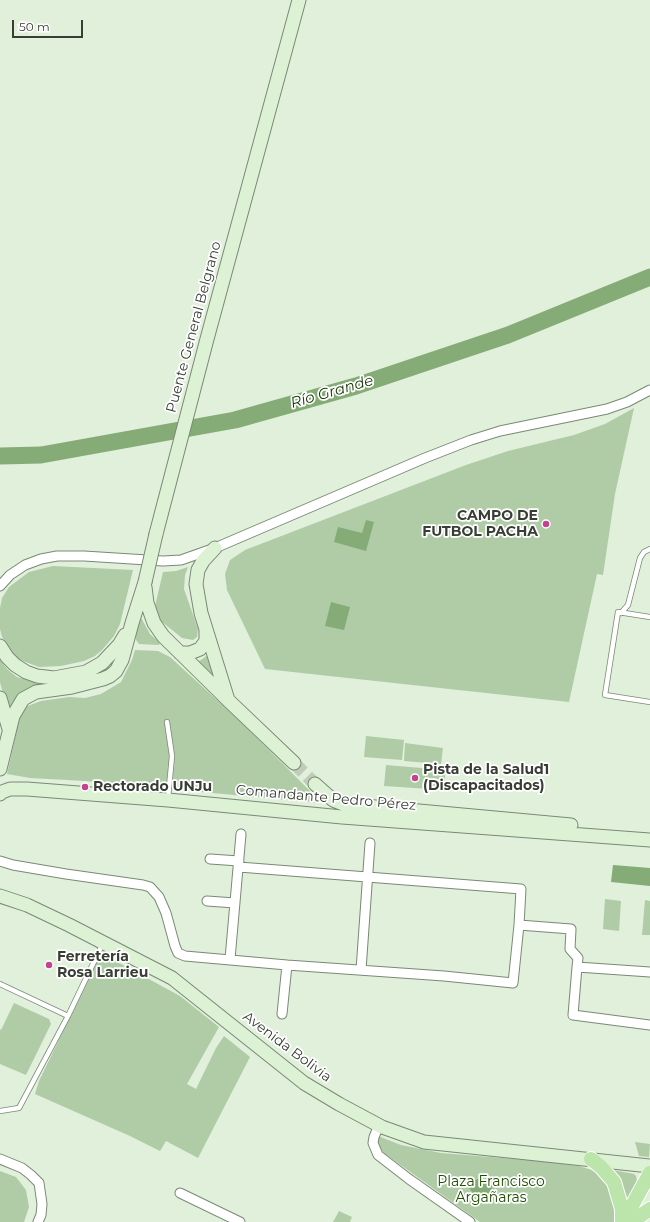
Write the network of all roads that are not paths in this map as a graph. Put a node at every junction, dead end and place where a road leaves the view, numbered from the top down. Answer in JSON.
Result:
{"nodes":[{"id":1,"x":299,"y":0,"type":"edge"},
{"id":2,"x":650,"y":390,"type":"edge"},
{"id":3,"x":215,"y":548,"type":"junction"},
{"id":4,"x":650,"y":549,"type":"edge"},
{"id":5,"x":145,"y":582,"type":"junction"},
{"id":6,"x":0,"y":586,"type":"edge"},
{"id":7,"x":621,"y":613,"type":"junction"},
{"id":8,"x":650,"y":617,"type":"edge"},
{"id":9,"x":132,"y":623,"type":"junction"},
{"id":10,"x":206,"y":630,"type":"junction"},
{"id":11,"x":0,"y":646,"type":"edge"},
{"id":12,"x":180,"y":653,"type":"junction"},
{"id":13,"x":0,"y":698,"type":"edge"},
{"id":14,"x":229,"y":701,"type":"junction"},
{"id":15,"x":650,"y":702,"type":"edge"},
{"id":16,"x":167,"y":722,"type":"dead end"},
{"id":17,"x":10,"y":731,"type":"junction"},
{"id":18,"x":294,"y":763,"type":"tunnel mouth"},
{"id":19,"x":0,"y":769,"type":"edge"},
{"id":20,"x":315,"y":784,"type":"tunnel mouth"},
{"id":21,"x":0,"y":794,"type":"edge"},
{"id":22,"x":168,"y":800,"type":"junction"},
{"id":23,"x":241,"y":834,"type":"dead end"},
{"id":24,"x":629,"y":838,"type":"junction"},
{"id":25,"x":650,"y":840,"type":"edge"},
{"id":26,"x":370,"y":843,"type":"dead end"},
{"id":27,"x":210,"y":859,"type":"dead end"},
{"id":28,"x":0,"y":861,"type":"edge"},
{"id":29,"x":239,"y":864,"type":"junction"},
{"id":30,"x":368,"y":878,"type":"junction"},
{"id":31,"x":0,"y":896,"type":"edge"},
{"id":32,"x":207,"y":901,"type":"dead end"},
{"id":33,"x":236,"y":903,"type":"junction"},
{"id":34,"x":519,"y":926,"type":"junction"},
{"id":35,"x":104,"y":942,"type":"junction"},
{"id":36,"x":230,"y":959,"type":"junction"},
{"id":37,"x":287,"y":965,"type":"junction"},
{"id":38,"x":577,"y":967,"type":"junction"},
{"id":39,"x":361,"y":970,"type":"junction"},
{"id":40,"x":650,"y":972,"type":"edge"},
{"id":41,"x":0,"y":984,"type":"edge"},
{"id":42,"x":282,"y":1014,"type":"dead end"},
{"id":43,"x":68,"y":1016,"type":"junction"},
{"id":44,"x":650,"y":1025,"type":"edge"},
{"id":45,"x":0,"y":1111,"type":"edge"},
{"id":46,"x":382,"y":1127,"type":"junction"},
{"id":47,"x":591,"y":1159,"type":"junction"},
{"id":48,"x":0,"y":1160,"type":"edge"},
{"id":49,"x":650,"y":1166,"type":"edge"},
{"id":50,"x":650,"y":1173,"type":"edge"},
{"id":51,"x":180,"y":1193,"type":"dead end"},
{"id":52,"x":650,"y":1193,"type":"edge"},
{"id":53,"x":650,"y":1209,"type":"edge"},
{"id":54,"x":626,"y":1220,"type":"edge"},
{"id":55,"x":38,"y":1222,"type":"edge"},
{"id":56,"x":240,"y":1222,"type":"edge"},
{"id":57,"x":470,"y":1222,"type":"edge"}],
"edges":[{"from":1,"to":5,"type":"main road","name":"Puente General Belgrano","bridge":true},
{"from":2,"to":3,"type":"street"},
{"from":3,"to":6,"type":"street"},
{"from":3,"to":10,"type":"main road"},
{"from":4,"to":7,"type":"lane"},
{"from":5,"to":9,"type":"main road","name":"Puente General Belgrano"},
{"from":5,"to":12,"type":"main road"},
{"from":7,"to":8,"type":"lane"},
{"from":7,"to":15,"type":"lane"},
{"from":9,"to":11,"type":"main road"},
{"from":9,"to":17,"type":"main road"},
{"from":10,"to":12,"type":"main road"},
{"from":10,"to":14,"type":"main road"},
{"from":12,"to":14,"type":"main road"},
{"from":13,"to":17,"type":"main road"},
{"from":14,"to":18,"type":"main road"},
{"from":16,"to":22,"type":"lane"},
{"from":17,"to":19,"type":"main road"},
{"from":20,"to":24,"type":"main road"},
{"from":21,"to":22,"type":"main road","name":"Comandante Pedro Pérez"},
{"from":22,"to":24,"type":"main road","name":"Comandante Pedro Pérez"},
{"from":23,"to":29,"type":"street"},
{"from":24,"to":25,"type":"main road","name":"Comandante Pedro Pérez"},
{"from":26,"to":30,"type":"street"},
{"from":27,"to":29,"type":"street"},
{"from":28,"to":36,"type":"street"},
{"from":29,"to":30,"type":"street"},
{"from":29,"to":33,"type":"street"},
{"from":30,"to":34,"type":"street"},
{"from":30,"to":39,"type":"street"},
{"from":31,"to":35,"type":"main road","name":"Avenida Bolivia"},
{"from":32,"to":33,"type":"street"},
{"from":33,"to":36,"type":"street"},
{"from":34,"to":38,"type":"street"},
{"from":34,"to":39,"type":"street"},
{"from":35,"to":43,"type":"lane"},
{"from":35,"to":46,"type":"main road","name":"Avenida Bolivia"},
{"from":36,"to":37,"type":"street"},
{"from":37,"to":39,"type":"street"},
{"from":37,"to":42,"type":"street"},
{"from":38,"to":40,"type":"street"},
{"from":38,"to":44,"type":"street"},
{"from":41,"to":43,"type":"lane"},
{"from":43,"to":45,"type":"lane"},
{"from":46,"to":47,"type":"main road","name":"Avenida Bolivia"},
{"from":46,"to":57,"type":"street"},
{"from":47,"to":49,"type":"main road","name":"Avenida Bolivia"},
{"from":47,"to":54,"type":"main road"},
{"from":48,"to":55,"type":"street"},
{"from":50,"to":54,"type":"main road"},
{"from":51,"to":56,"type":"street"},
{"from":52,"to":54,"type":"main road"},
{"from":53,"to":54,"type":"main road"}]}
